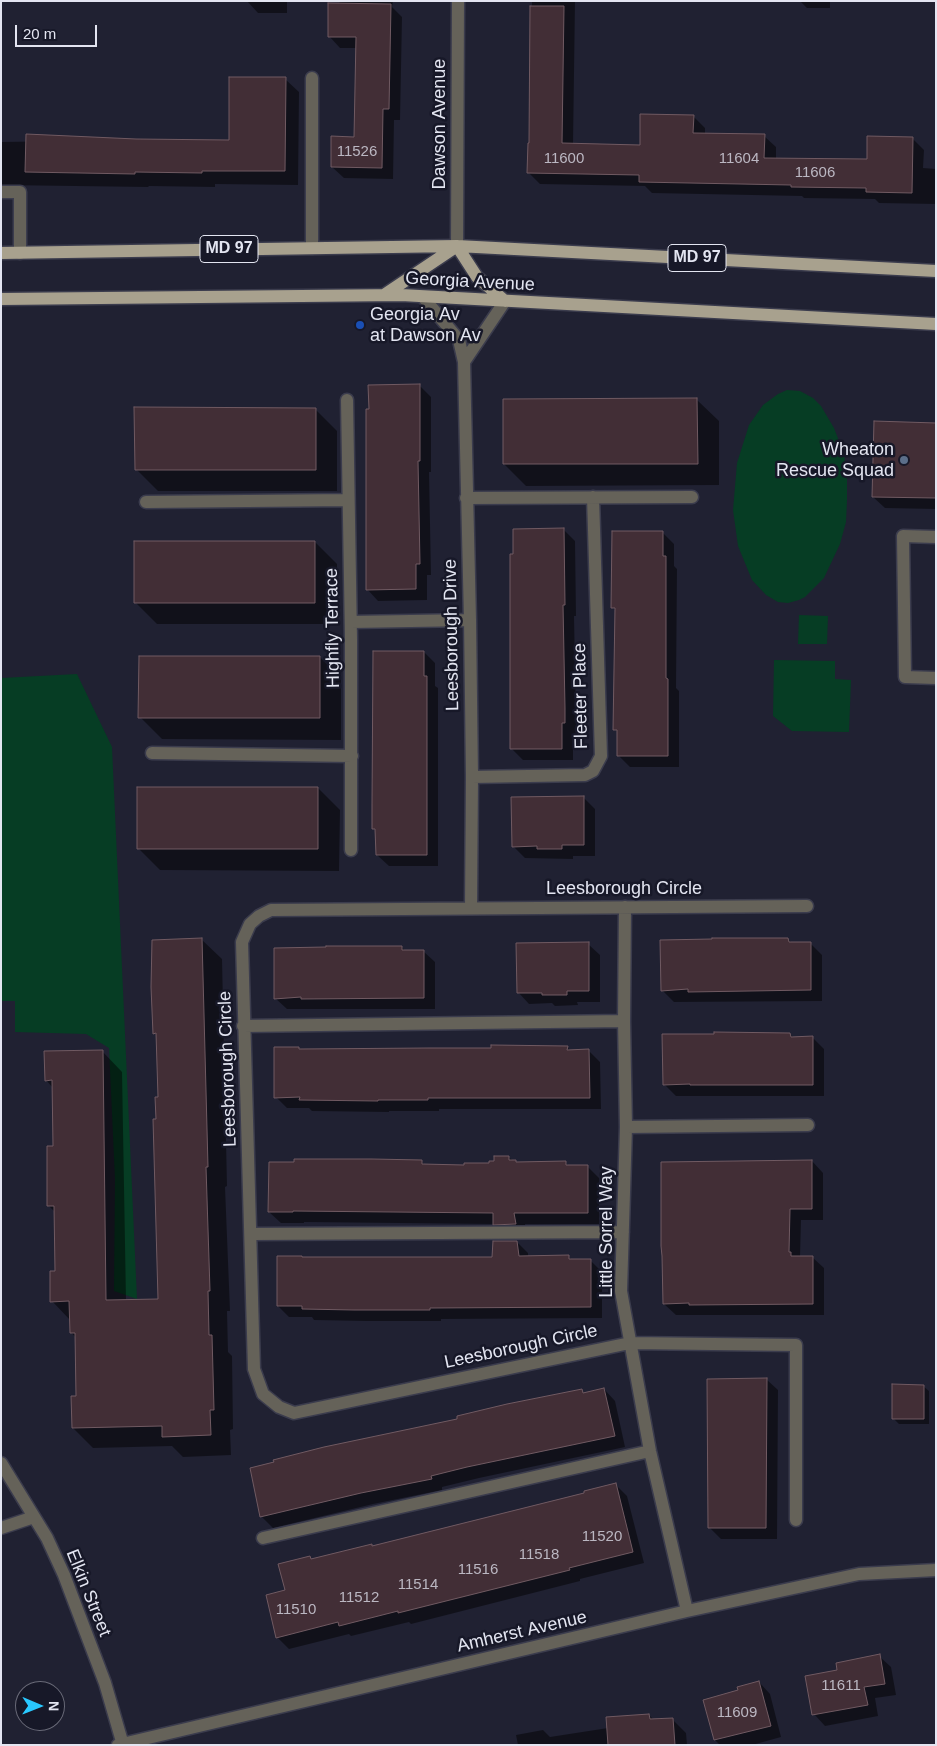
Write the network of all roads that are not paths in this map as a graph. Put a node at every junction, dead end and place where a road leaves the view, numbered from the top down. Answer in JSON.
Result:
{"nodes":[{"id":1,"x":458,"y":1,"type":"edge"},
{"id":2,"x":312,"y":78,"type":"dead end"},
{"id":3,"x":1,"y":192,"type":"edge"},
{"id":4,"x":457,"y":246,"type":"junction"},
{"id":5,"x":312,"y":248,"type":"junction"},
{"id":6,"x":20,"y":253,"type":"junction"},
{"id":7,"x":1,"y":254,"type":"edge"},
{"id":8,"x":936,"y":271,"type":"edge"},
{"id":9,"x":384,"y":295,"type":"junction"},
{"id":10,"x":422,"y":297,"type":"junction"},
{"id":11,"x":1,"y":299,"type":"edge"},
{"id":12,"x":505,"y":301,"type":"junction"},
{"id":13,"x":936,"y":324,"type":"edge"},
{"id":14,"x":464,"y":362,"type":"junction"},
{"id":15,"x":347,"y":400,"type":"dead end"},
{"id":16,"x":593,"y":497,"type":"junction"},
{"id":17,"x":692,"y":497,"type":"dead end"},
{"id":18,"x":466,"y":498,"type":"junction"},
{"id":19,"x":348,"y":500,"type":"junction"},
{"id":20,"x":146,"y":502,"type":"dead end"},
{"id":21,"x":936,"y":537,"type":"edge"},
{"id":22,"x":470,"y":620,"type":"junction"},
{"id":23,"x":351,"y":622,"type":"junction"},
{"id":24,"x":936,"y":678,"type":"edge"},
{"id":25,"x":152,"y":753,"type":"dead end"},
{"id":26,"x":352,"y":756,"type":"junction"},
{"id":27,"x":472,"y":777,"type":"junction"},
{"id":28,"x":351,"y":850,"type":"dead end"},
{"id":29,"x":807,"y":906,"type":"dead end"},
{"id":30,"x":471,"y":907,"type":"junction"},
{"id":31,"x":625,"y":907,"type":"junction"},
{"id":32,"x":624,"y":1021,"type":"junction"},
{"id":33,"x":244,"y":1026,"type":"junction"},
{"id":34,"x":808,"y":1125,"type":"dead end"},
{"id":35,"x":626,"y":1127,"type":"junction"},
{"id":36,"x":623,"y":1232,"type":"junction"},
{"id":37,"x":251,"y":1234,"type":"junction"},
{"id":38,"x":630,"y":1343,"type":"junction"},
{"id":39,"x":650,"y":1451,"type":"junction"},
{"id":40,"x":1,"y":1463,"type":"edge"},
{"id":41,"x":34,"y":1517,"type":"junction"},
{"id":42,"x":796,"y":1520,"type":"dead end"},
{"id":43,"x":1,"y":1528,"type":"edge"},
{"id":44,"x":263,"y":1538,"type":"dead end"},
{"id":45,"x":936,"y":1570,"type":"edge"},
{"id":46,"x":687,"y":1611,"type":"junction"},
{"id":47,"x":121,"y":1744,"type":"edge"}],
"edges":[{"from":1,"to":4,"type":"street","name":"Dawson Avenue"},
{"from":2,"to":5,"type":"street"},
{"from":3,"to":6,"type":"street"},
{"from":4,"to":5,"type":"main road","name":"Georgia Avenue","number":"MD 97"},
{"from":4,"to":8,"type":"main road","name":"Georgia Avenue","number":"MD 97"},
{"from":4,"to":9,"type":"main road"},
{"from":4,"to":12,"type":"main road"},
{"from":5,"to":6,"type":"main road","name":"Georgia Avenue","number":"MD 97"},
{"from":6,"to":7,"type":"main road","name":"Georgia Avenue","number":"MD 97"},
{"from":9,"to":10,"type":"main road","name":"Georgia Avenue"},
{"from":9,"to":11,"type":"main road","name":"Georgia Avenue"},
{"from":10,"to":12,"type":"main road","name":"Georgia Avenue"},
{"from":10,"to":14,"type":"street","name":"Leesborough Drive"},
{"from":12,"to":13,"type":"main road","name":"Georgia Avenue"},
{"from":12,"to":14,"type":"street"},
{"from":14,"to":18,"type":"street","name":"Leesborough Drive"},
{"from":15,"to":19,"type":"street","name":"Highfly Terrace"},
{"from":16,"to":17,"type":"street"},
{"from":16,"to":18,"type":"street"},
{"from":16,"to":27,"type":"street","name":"Fleeter Place"},
{"from":18,"to":22,"type":"street","name":"Leesborough Drive"},
{"from":19,"to":20,"type":"street"},
{"from":19,"to":23,"type":"street","name":"Highfly Terrace"},
{"from":21,"to":24,"type":"street"},
{"from":22,"to":23,"type":"street"},
{"from":22,"to":27,"type":"street","name":"Leesborough Drive"},
{"from":23,"to":26,"type":"street","name":"Highfly Terrace"},
{"from":25,"to":26,"type":"street"},
{"from":26,"to":28,"type":"street","name":"Highfly Terrace"},
{"from":27,"to":30,"type":"street","name":"Leesborough Drive"},
{"from":29,"to":31,"type":"street","name":"Leesborough Circle"},
{"from":30,"to":31,"type":"street","name":"Leesborough Circle"},
{"from":30,"to":33,"type":"street","name":"Leesborough Circle"},
{"from":31,"to":32,"type":"street","name":"Little Sorrel Way"},
{"from":32,"to":33,"type":"street"},
{"from":32,"to":35,"type":"street","name":"Little Sorrel Way"},
{"from":33,"to":37,"type":"street","name":"Leesborough Circle"},
{"from":34,"to":35,"type":"street"},
{"from":35,"to":36,"type":"street","name":"Little Sorrel Way"},
{"from":36,"to":37,"type":"street"},
{"from":36,"to":38,"type":"street","name":"Little Sorrel Way"},
{"from":37,"to":38,"type":"street","name":"Leesborough Circle"},
{"from":38,"to":39,"type":"street","name":"Little Sorrel Way"},
{"from":38,"to":42,"type":"street","name":"Leesborough Circle"},
{"from":39,"to":44,"type":"street"},
{"from":39,"to":46,"type":"street","name":"Little Sorrel Way"},
{"from":40,"to":41,"type":"street","name":"Elkin Street"},
{"from":41,"to":43,"type":"street"},
{"from":41,"to":47,"type":"street","name":"Elkin Street"},
{"from":45,"to":46,"type":"street","name":"Amherst Avenue"},
{"from":46,"to":47,"type":"street","name":"Amherst Avenue"}]}
